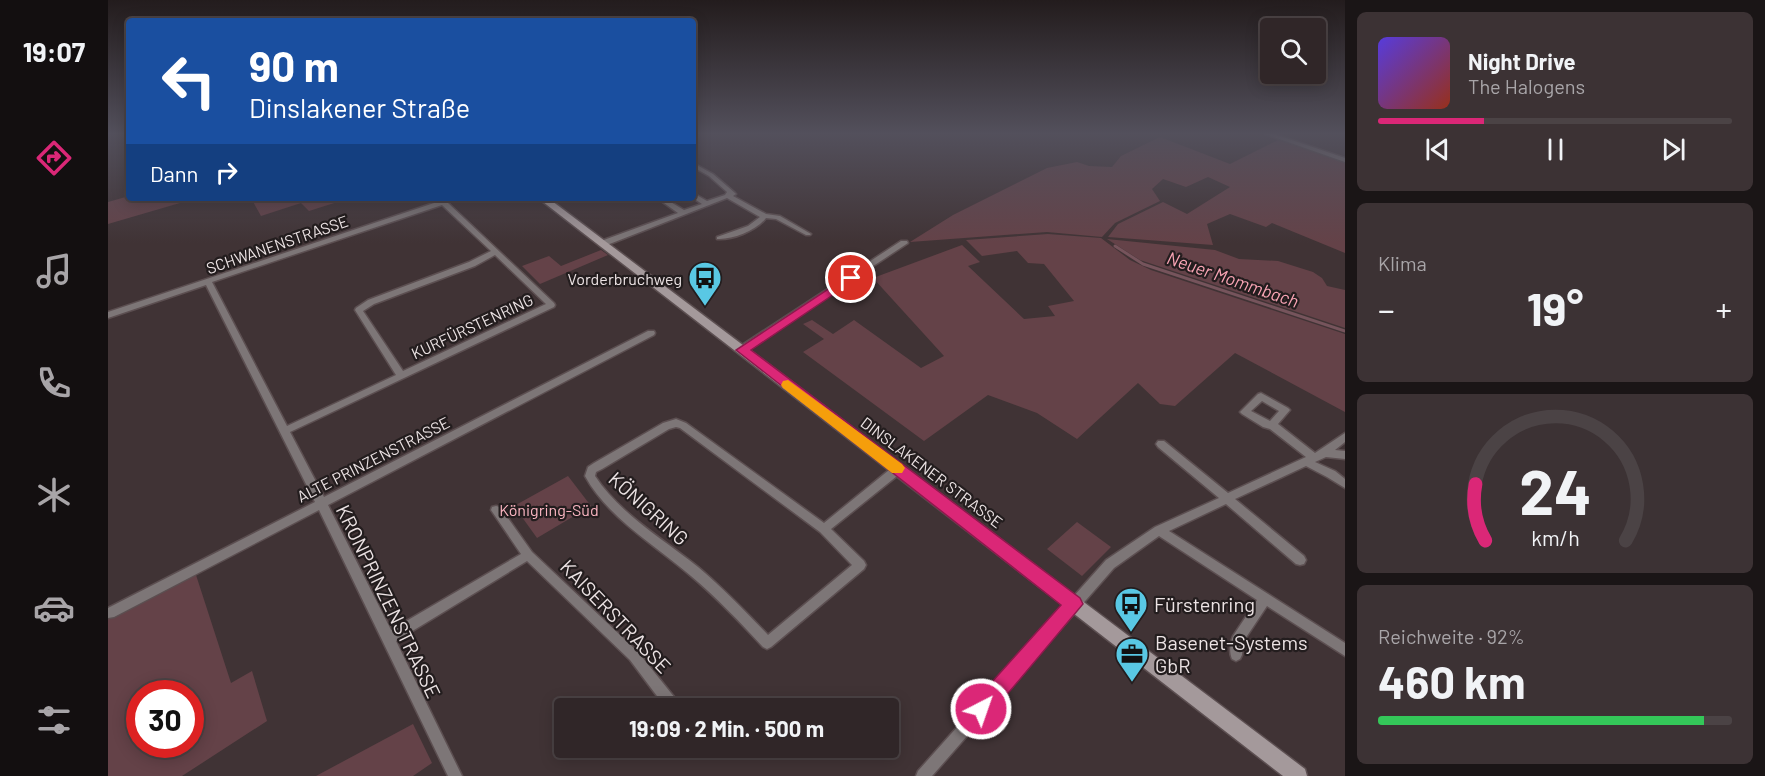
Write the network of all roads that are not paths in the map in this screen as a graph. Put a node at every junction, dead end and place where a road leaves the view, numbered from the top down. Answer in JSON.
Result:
{"nodes":[{"id":1,"x":701,"y":170,"type":"edge"},
{"id":2,"x":731,"y":195,"type":"junction"},
{"id":3,"x":696,"y":197,"type":"edge"},
{"id":4,"x":446,"y":201,"type":"edge"},
{"id":5,"x":546,"y":201,"type":"edge"},
{"id":6,"x":664,"y":201,"type":"edge"},
{"id":7,"x":443,"y":202,"type":"junction"},
{"id":8,"x":707,"y":204,"type":"junction"},
{"id":9,"x":682,"y":213,"type":"junction"},
{"id":10,"x":764,"y":216,"type":"junction"},
{"id":11,"x":808,"y":234,"type":"dead end"},
{"id":12,"x":719,"y":238,"type":"dead end"},
{"id":13,"x":604,"y":243,"type":"junction"},
{"id":14,"x":904,"y":243,"type":"dead end"},
{"id":15,"x":495,"y":252,"type":"junction"},
{"id":16,"x":208,"y":282,"type":"junction"},
{"id":17,"x":108,"y":315,"type":"edge"},
{"id":18,"x":651,"y":333,"type":"dead end"},
{"id":19,"x":742,"y":350,"type":"junction"},
{"id":20,"x":401,"y":376,"type":"junction"},
{"id":21,"x":1272,"y":425,"type":"dead end"},
{"id":22,"x":284,"y":431,"type":"junction"},
{"id":23,"x":1345,"y":437,"type":"edge"},
{"id":24,"x":1161,"y":444,"type":"dead end"},
{"id":25,"x":1325,"y":453,"type":"junction"},
{"id":26,"x":1345,"y":455,"type":"edge"},
{"id":27,"x":1310,"y":460,"type":"junction"},
{"id":28,"x":898,"y":469,"type":"junction"},
{"id":29,"x":1345,"y":484,"type":"edge"},
{"id":30,"x":1226,"y":499,"type":"junction"},
{"id":31,"x":321,"y":502,"type":"junction"},
{"id":32,"x":496,"y":510,"type":"dead end"},
{"id":33,"x":824,"y":529,"type":"junction"},
{"id":34,"x":1159,"y":530,"type":"junction"},
{"id":35,"x":528,"y":555,"type":"junction"},
{"id":36,"x":1300,"y":560,"type":"dead end"},
{"id":37,"x":1264,"y":600,"type":"junction"},
{"id":38,"x":1074,"y":604,"type":"junction"},
{"id":39,"x":110,"y":613,"type":"dead end"},
{"id":40,"x":388,"y":638,"type":"junction"},
{"id":41,"x":1345,"y":650,"type":"edge"},
{"id":42,"x":1236,"y":655,"type":"dead end"},
{"id":43,"x":666,"y":698,"type":"edge"},
{"id":44,"x":455,"y":776,"type":"edge"},
{"id":45,"x":923,"y":776,"type":"edge"},
{"id":46,"x":1298,"y":776,"type":"edge"}],
"edges":[{"from":1,"to":2,"type":"street"},
{"from":2,"to":8,"type":"street"},
{"from":2,"to":10,"type":"street"},
{"from":3,"to":8,"type":"street"},
{"from":4,"to":7,"type":"street","name":"SCHWANENSTRASSE"},
{"from":5,"to":13,"type":"main road","name":"DINSLAKENER STRASSE"},
{"from":6,"to":9,"type":"street"},
{"from":7,"to":15,"type":"street","name":"KURFÜRSTENRING"},
{"from":7,"to":16,"type":"street","name":"SCHWANENSTRASSE"},
{"from":8,"to":9,"type":"street"},
{"from":9,"to":13,"type":"street"},
{"from":10,"to":11,"type":"street"},
{"from":10,"to":12,"type":"street"},
{"from":13,"to":19,"type":"main road","name":"DINSLAKENER STRASSE"},
{"from":14,"to":19,"type":"street"},
{"from":15,"to":20,"type":"street","name":"KURFÜRSTENRING"},
{"from":15,"to":20,"type":"street","name":"KURFÜRSTENRING"},
{"from":16,"to":17,"type":"street","name":"SCHWANENSTRASSE"},
{"from":16,"to":22,"type":"street","name":"KRONPRINZENSTRASSE"},
{"from":18,"to":31,"type":"street","name":"ALTE PRINZENSTRASSE"},
{"from":19,"to":28,"type":"main road","name":"DINSLAKENER STRASSE"},
{"from":20,"to":22,"type":"street","name":"KURFÜRSTENRING"},
{"from":21,"to":27,"type":"street"},
{"from":22,"to":31,"type":"street","name":"KRONPRINZENSTRASSE"},
{"from":23,"to":25,"type":"street"},
{"from":24,"to":30,"type":"street"},
{"from":25,"to":26,"type":"street"},
{"from":25,"to":27,"type":"street"},
{"from":27,"to":29,"type":"street"},
{"from":27,"to":30,"type":"street"},
{"from":28,"to":33,"type":"street"},
{"from":28,"to":38,"type":"main road","name":"DINSLAKENER STRASSE"},
{"from":30,"to":34,"type":"street"},
{"from":30,"to":36,"type":"street"},
{"from":31,"to":39,"type":"street","name":"ALTE PRINZENSTRASSE"},
{"from":31,"to":40,"type":"street","name":"KRONPRINZENSTRASSE"},
{"from":32,"to":35,"type":"street","name":"KAISERSTRASSE"},
{"from":33,"to":33,"type":"street","name":"KÖNIGRING"},
{"from":34,"to":37,"type":"street"},
{"from":34,"to":38,"type":"street"},
{"from":35,"to":40,"type":"street"},
{"from":35,"to":43,"type":"street","name":"KAISERSTRASSE"},
{"from":37,"to":41,"type":"street"},
{"from":37,"to":42,"type":"street"},
{"from":38,"to":45,"type":"street"},
{"from":38,"to":46,"type":"main road","name":"DINSLAKENER STRASSE"},
{"from":40,"to":44,"type":"street","name":"KRONPRINZENSTRASSE"}]}
